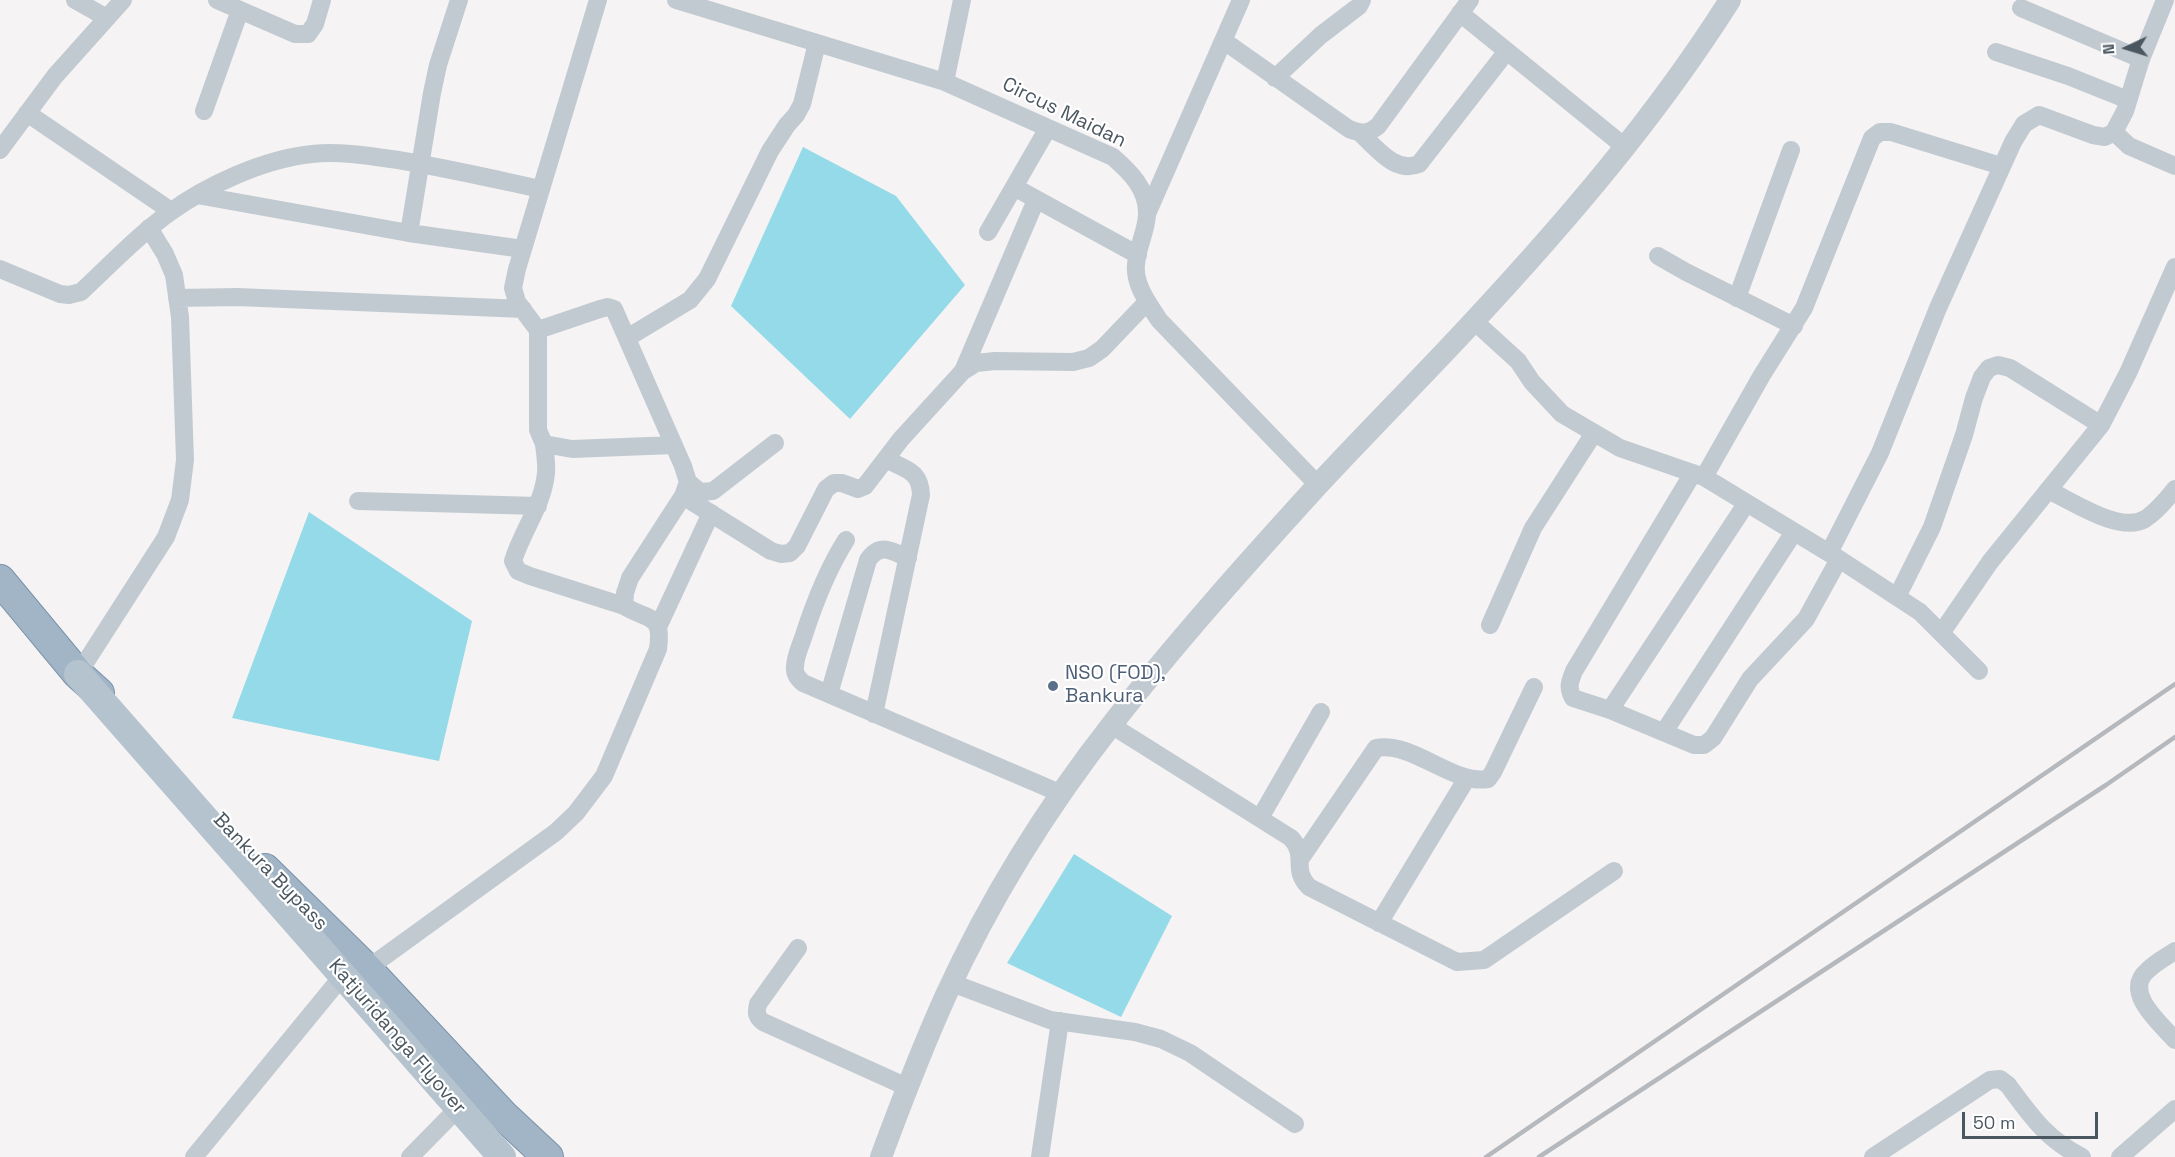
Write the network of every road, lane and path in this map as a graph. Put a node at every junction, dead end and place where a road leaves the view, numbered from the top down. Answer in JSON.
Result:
{"nodes":[{"id":1,"x":75,"y":0,"type":"edge"},
{"id":2,"x":123,"y":0,"type":"edge"},
{"id":3,"x":217,"y":0,"type":"edge"},
{"id":4,"x":322,"y":0,"type":"edge"},
{"id":5,"x":459,"y":0,"type":"edge"},
{"id":6,"x":598,"y":0,"type":"edge"},
{"id":7,"x":676,"y":0,"type":"edge"},
{"id":8,"x":962,"y":0,"type":"edge"},
{"id":9,"x":1240,"y":0,"type":"edge"},
{"id":10,"x":1362,"y":0,"type":"edge"},
{"id":11,"x":1731,"y":0,"type":"edge"},
{"id":12,"x":2165,"y":0,"type":"edge"},
{"id":13,"x":1465,"y":6,"type":"edge"},
{"id":14,"x":2021,"y":8,"type":"dead end"},
{"id":15,"x":240,"y":10,"type":"junction"},
{"id":16,"x":107,"y":18,"type":"junction"},
{"id":17,"x":1224,"y":41,"type":"junction"},
{"id":18,"x":817,"y":43,"type":"junction"},
{"id":19,"x":1507,"y":51,"type":"junction"},
{"id":20,"x":1996,"y":52,"type":"dead end"},
{"id":21,"x":2141,"y":59,"type":"junction"},
{"id":22,"x":1275,"y":78,"type":"junction"},
{"id":23,"x":945,"y":82,"type":"junction"},
{"id":24,"x":2128,"y":100,"type":"junction"},
{"id":25,"x":204,"y":111,"type":"dead end"},
{"id":26,"x":27,"y":113,"type":"junction"},
{"id":27,"x":1048,"y":128,"type":"junction"},
{"id":28,"x":6,"y":131,"type":"edge"},
{"id":29,"x":2114,"y":132,"type":"junction"},
{"id":30,"x":1360,"y":133,"type":"junction"},
{"id":31,"x":1625,"y":147,"type":"junction"},
{"id":32,"x":0,"y":150,"type":"edge"},
{"id":33,"x":1791,"y":150,"type":"dead end"},
{"id":34,"x":421,"y":164,"type":"junction"},
{"id":35,"x":2001,"y":166,"type":"junction"},
{"id":36,"x":2175,"y":166,"type":"edge"},
{"id":37,"x":1014,"y":187,"type":"junction"},
{"id":38,"x":541,"y":189,"type":"junction"},
{"id":39,"x":197,"y":195,"type":"junction"},
{"id":40,"x":1036,"y":200,"type":"junction"},
{"id":41,"x":171,"y":211,"type":"junction"},
{"id":42,"x":1147,"y":214,"type":"junction"},
{"id":43,"x":149,"y":228,"type":"junction"},
{"id":44,"x":988,"y":232,"type":"dead end"},
{"id":45,"x":409,"y":233,"type":"junction"},
{"id":46,"x":523,"y":249,"type":"junction"},
{"id":47,"x":1138,"y":255,"type":"junction"},
{"id":48,"x":1658,"y":256,"type":"dead end"},
{"id":49,"x":2175,"y":267,"type":"edge"},
{"id":50,"x":0,"y":268,"type":"edge"},
{"id":51,"x":177,"y":298,"type":"junction"},
{"id":52,"x":1737,"y":298,"type":"junction"},
{"id":53,"x":1147,"y":302,"type":"junction"},
{"id":54,"x":523,"y":309,"type":"junction"},
{"id":55,"x":1474,"y":321,"type":"junction"},
{"id":56,"x":1794,"y":326,"type":"junction"},
{"id":57,"x":538,"y":330,"type":"junction"},
{"id":58,"x":627,"y":338,"type":"junction"},
{"id":59,"x":963,"y":371,"type":"junction"},
{"id":60,"x":2101,"y":425,"type":"junction"},
{"id":61,"x":1594,"y":433,"type":"junction"},
{"id":62,"x":775,"y":443,"type":"dead end"},
{"id":63,"x":544,"y":444,"type":"junction"},
{"id":64,"x":674,"y":445,"type":"junction"},
{"id":65,"x":886,"y":459,"type":"junction"},
{"id":66,"x":1699,"y":475,"type":"junction"},
{"id":67,"x":1318,"y":485,"type":"junction"},
{"id":68,"x":686,"y":489,"type":"junction"},
{"id":69,"x":2175,"y":489,"type":"edge"},
{"id":70,"x":2048,"y":490,"type":"junction"},
{"id":71,"x":358,"y":501,"type":"dead end"},
{"id":72,"x":1746,"y":504,"type":"junction"},
{"id":73,"x":538,"y":506,"type":"junction"},
{"id":74,"x":711,"y":513,"type":"junction"},
{"id":75,"x":1794,"y":532,"type":"junction"},
{"id":76,"x":846,"y":540,"type":"dead end"},
{"id":77,"x":1834,"y":556,"type":"junction"},
{"id":78,"x":908,"y":558,"type":"junction"},
{"id":79,"x":0,"y":580,"type":"edge"},
{"id":80,"x":1897,"y":597,"type":"junction"},
{"id":81,"x":624,"y":606,"type":"junction"},
{"id":82,"x":659,"y":625,"type":"junction"},
{"id":83,"x":1490,"y":625,"type":"dead end"},
{"id":84,"x":1942,"y":632,"type":"junction"},
{"id":85,"x":1979,"y":670,"type":"dead end"},
{"id":86,"x":78,"y":674,"type":"junction"},
{"id":87,"x":1534,"y":687,"type":"dead end"},
{"id":88,"x":829,"y":694,"type":"junction"},
{"id":89,"x":1610,"y":710,"type":"junction"},
{"id":90,"x":1321,"y":712,"type":"dead end"},
{"id":91,"x":874,"y":714,"type":"junction"},
{"id":92,"x":1111,"y":725,"type":"junction"},
{"id":93,"x":1664,"y":732,"type":"junction"},
{"id":94,"x":1467,"y":777,"type":"junction"},
{"id":95,"x":1062,"y":794,"type":"junction"},
{"id":96,"x":1260,"y":818,"type":"junction"},
{"id":97,"x":1301,"y":858,"type":"junction"},
{"id":98,"x":1614,"y":871,"type":"dead end"},
{"id":99,"x":1379,"y":923,"type":"junction"},
{"id":100,"x":798,"y":948,"type":"dead end"},
{"id":101,"x":2175,"y":951,"type":"edge"},
{"id":102,"x":362,"y":964,"type":"junction"},
{"id":103,"x":952,"y":983,"type":"junction"},
{"id":104,"x":1060,"y":1022,"type":"junction"},
{"id":105,"x":2175,"y":1040,"type":"edge"},
{"id":106,"x":907,"y":1087,"type":"junction"},
{"id":107,"x":478,"y":1088,"type":"junction"},
{"id":108,"x":2175,"y":1109,"type":"edge"},
{"id":109,"x":1295,"y":1124,"type":"dead end"},
{"id":110,"x":194,"y":1157,"type":"edge"},
{"id":111,"x":410,"y":1157,"type":"edge"},
{"id":112,"x":502,"y":1157,"type":"edge"},
{"id":113,"x":548,"y":1157,"type":"edge"},
{"id":114,"x":881,"y":1157,"type":"edge"},
{"id":115,"x":1040,"y":1157,"type":"edge"},
{"id":116,"x":1873,"y":1157,"type":"edge"},
{"id":117,"x":2082,"y":1157,"type":"edge"},
{"id":118,"x":2120,"y":1157,"type":"edge"}],
"edges":[{"from":1,"to":16,"type":"street"},
{"from":2,"to":16,"type":"street"},
{"from":3,"to":15,"type":"street"},
{"from":4,"to":15,"type":"street"},
{"from":5,"to":34,"type":"street"},
{"from":6,"to":38,"type":"street"},
{"from":7,"to":18,"type":"street","name":"Circus Maidan"},
{"from":8,"to":23,"type":"street"},
{"from":9,"to":17,"type":"street"},
{"from":10,"to":22,"type":"street"},
{"from":11,"to":31,"type":"street"},
{"from":12,"to":21,"type":"street"},
{"from":13,"to":19,"type":"street"},
{"from":13,"to":30,"type":"street"},
{"from":14,"to":21,"type":"street"},
{"from":15,"to":25,"type":"street"},
{"from":16,"to":26,"type":"street"},
{"from":17,"to":22,"type":"street"},
{"from":17,"to":42,"type":"street"},
{"from":18,"to":23,"type":"street","name":"Circus Maidan"},
{"from":18,"to":58,"type":"street"},
{"from":19,"to":30,"type":"street"},
{"from":19,"to":31,"type":"street"},
{"from":20,"to":24,"type":"street"},
{"from":21,"to":24,"type":"street"},
{"from":22,"to":30,"type":"street"},
{"from":23,"to":27,"type":"street","name":"Circus Maidan"},
{"from":24,"to":29,"type":"street"},
{"from":26,"to":28,"type":"street"},
{"from":26,"to":41,"type":"street"},
{"from":27,"to":37,"type":"street"},
{"from":27,"to":42,"type":"street","name":"Circus Maidan"},
{"from":28,"to":32,"type":"street"},
{"from":29,"to":35,"type":"street"},
{"from":29,"to":36,"type":"street"},
{"from":31,"to":55,"type":"street"},
{"from":33,"to":52,"type":"street"},
{"from":34,"to":38,"type":"street"},
{"from":34,"to":39,"type":"street"},
{"from":34,"to":45,"type":"street"},
{"from":35,"to":56,"type":"street"},
{"from":35,"to":77,"type":"street"},
{"from":37,"to":40,"type":"street"},
{"from":37,"to":44,"type":"street"},
{"from":38,"to":46,"type":"street"},
{"from":39,"to":41,"type":"street"},
{"from":39,"to":45,"type":"street"},
{"from":40,"to":47,"type":"street"},
{"from":40,"to":59,"type":"street"},
{"from":41,"to":43,"type":"street"},
{"from":42,"to":47,"type":"street"},
{"from":43,"to":50,"type":"street"},
{"from":43,"to":51,"type":"street"},
{"from":45,"to":46,"type":"street"},
{"from":46,"to":54,"type":"street"},
{"from":47,"to":53,"type":"street"},
{"from":48,"to":52,"type":"street"},
{"from":49,"to":60,"type":"street"},
{"from":51,"to":54,"type":"street"},
{"from":51,"to":86,"type":"street"},
{"from":52,"to":56,"type":"street"},
{"from":53,"to":59,"type":"street"},
{"from":53,"to":67,"type":"street"},
{"from":54,"to":57,"type":"street"},
{"from":55,"to":61,"type":"street"},
{"from":55,"to":67,"type":"street"},
{"from":56,"to":66,"type":"street"},
{"from":57,"to":58,"type":"street"},
{"from":57,"to":63,"type":"street"},
{"from":58,"to":64,"type":"street"},
{"from":59,"to":65,"type":"street"},
{"from":60,"to":70,"type":"street"},
{"from":60,"to":80,"type":"street"},
{"from":61,"to":66,"type":"street"},
{"from":61,"to":83,"type":"street"},
{"from":62,"to":68,"type":"street"},
{"from":63,"to":64,"type":"street"},
{"from":63,"to":73,"type":"street"},
{"from":64,"to":68,"type":"street"},
{"from":65,"to":74,"type":"street"},
{"from":65,"to":78,"type":"street"},
{"from":66,"to":72,"type":"street"},
{"from":66,"to":89,"type":"street"},
{"from":67,"to":92,"type":"street"},
{"from":68,"to":74,"type":"street"},
{"from":68,"to":81,"type":"street"},
{"from":69,"to":70,"type":"street"},
{"from":70,"to":84,"type":"street"},
{"from":71,"to":73,"type":"street"},
{"from":72,"to":75,"type":"street"},
{"from":72,"to":89,"type":"street"},
{"from":73,"to":81,"type":"street"},
{"from":74,"to":82,"type":"street"},
{"from":75,"to":77,"type":"street"},
{"from":75,"to":93,"type":"street"},
{"from":76,"to":88,"type":"street"},
{"from":77,"to":80,"type":"street"},
{"from":77,"to":93,"type":"street"},
{"from":78,"to":88,"type":"street"},
{"from":78,"to":91,"type":"street"},
{"from":79,"to":86,"type":"highway","name":"Bankura Bypass"},
{"from":80,"to":84,"type":"street"},
{"from":81,"to":82,"type":"street"},
{"from":82,"to":102,"type":"street"},
{"from":84,"to":85,"type":"street"},
{"from":86,"to":102,"type":"highway","name":"Bankura Bypass"},
{"from":86,"to":112,"type":"main road","name":"Katjuridanga Flyover","bridge":true},
{"from":87,"to":94,"type":"street"},
{"from":88,"to":91,"type":"street"},
{"from":89,"to":93,"type":"street"},
{"from":90,"to":96,"type":"street"},
{"from":91,"to":95,"type":"street"},
{"from":92,"to":95,"type":"street"},
{"from":92,"to":96,"type":"street"},
{"from":94,"to":97,"type":"street"},
{"from":94,"to":99,"type":"street"},
{"from":95,"to":103,"type":"street"},
{"from":96,"to":97,"type":"street"},
{"from":97,"to":99,"type":"street"},
{"from":98,"to":99,"type":"street"},
{"from":100,"to":106,"type":"street"},
{"from":101,"to":105,"type":"street"},
{"from":102,"to":107,"type":"highway","name":"Bankura Bypass"},
{"from":102,"to":110,"type":"street"},
{"from":103,"to":104,"type":"street"},
{"from":103,"to":106,"type":"street"},
{"from":104,"to":109,"type":"street"},
{"from":104,"to":115,"type":"street"},
{"from":106,"to":114,"type":"street"},
{"from":107,"to":111,"type":"street"},
{"from":107,"to":113,"type":"highway","name":"Bankura Bypass"},
{"from":108,"to":118,"type":"street"},
{"from":116,"to":117,"type":"street"}]}
